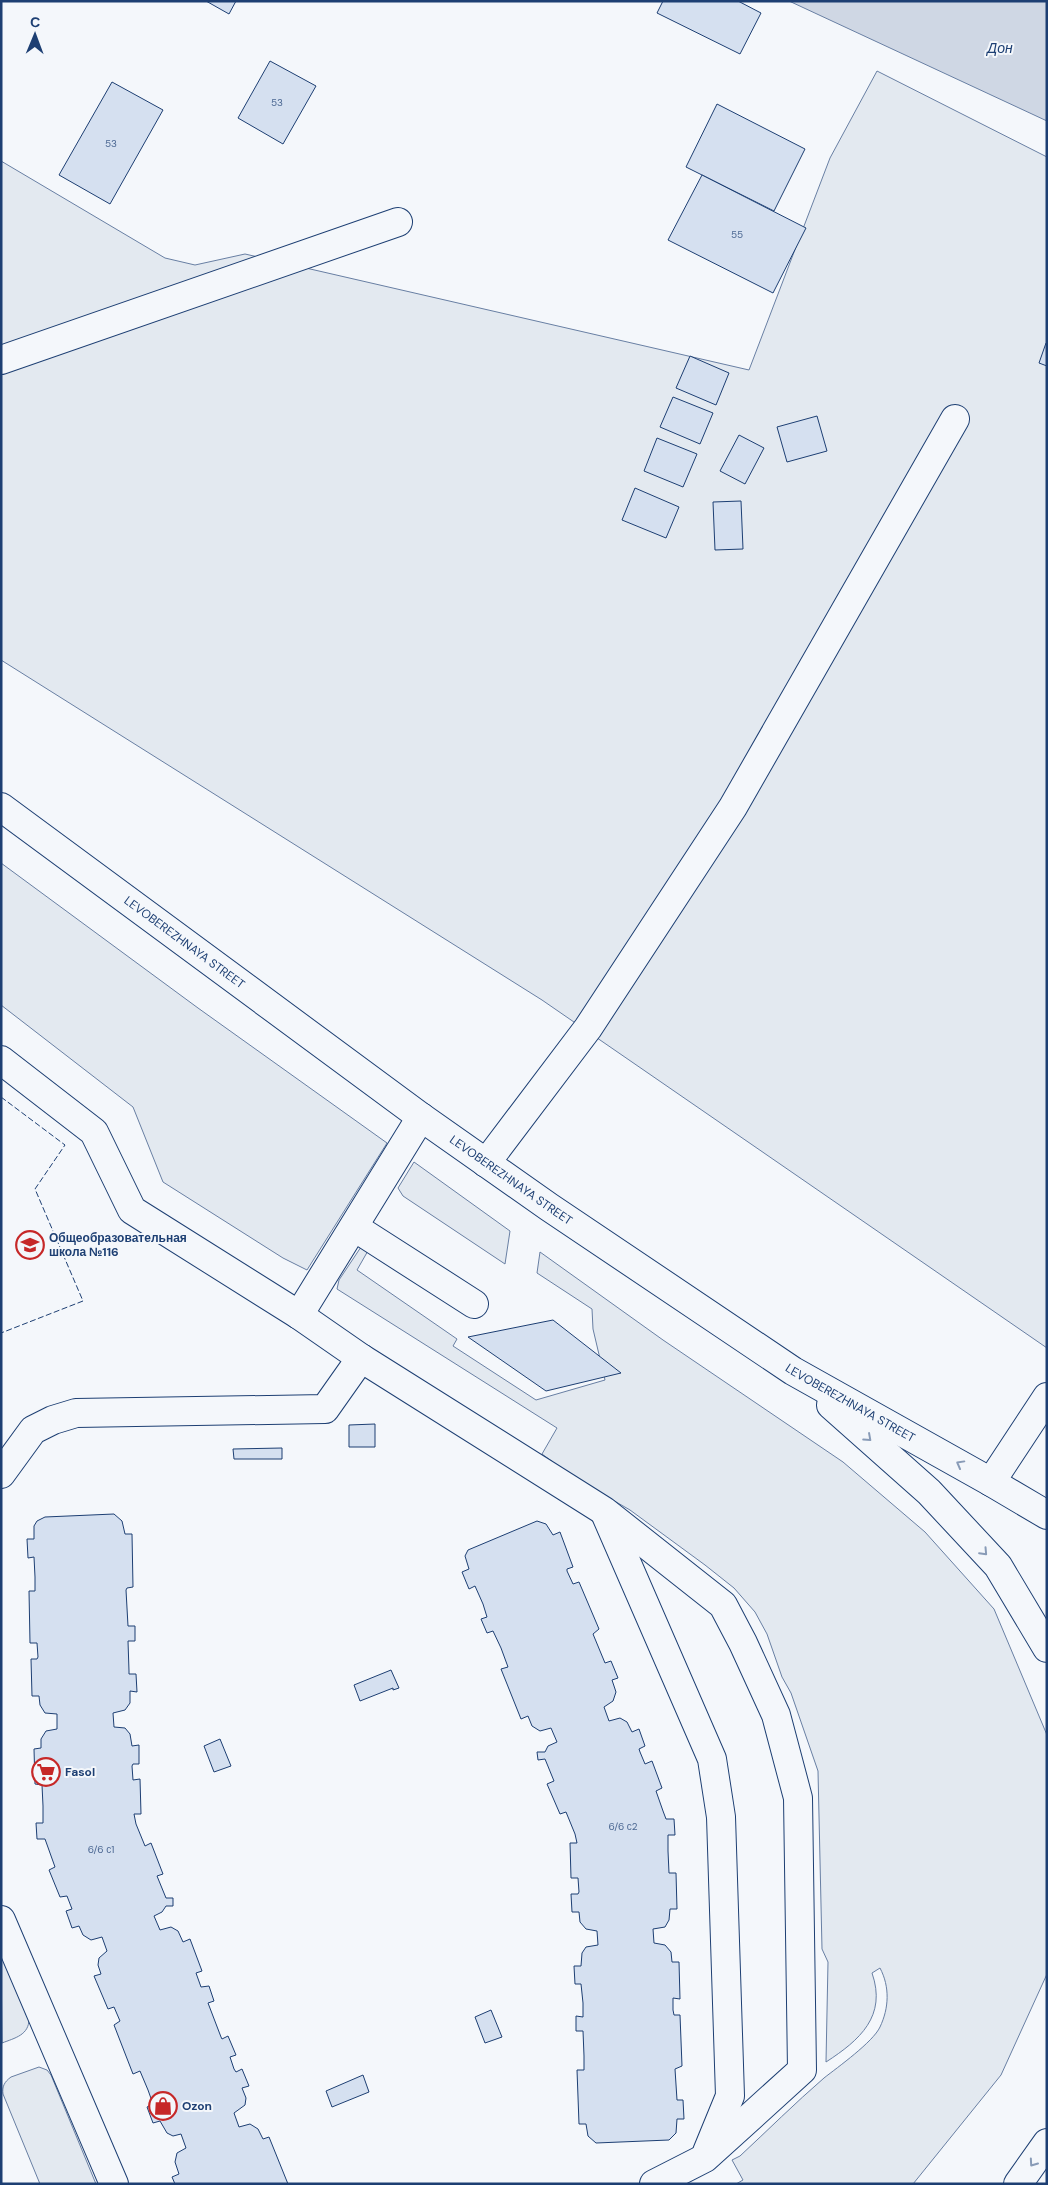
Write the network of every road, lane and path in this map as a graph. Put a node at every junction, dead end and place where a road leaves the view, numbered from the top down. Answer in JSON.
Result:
{"nodes":[{"id":1,"x":398,"y":222,"type":"dead end"},
{"id":2,"x":1,"y":360,"type":"edge"},
{"id":3,"x":955,"y":419,"type":"dead end"},
{"id":4,"x":1,"y":806,"type":"edge"},
{"id":5,"x":1,"y":1060,"type":"edge"},
{"id":6,"x":421,"y":1117,"type":"junction"},
{"id":7,"x":486,"y":1163,"type":"junction"},
{"id":8,"x":354,"y":1226,"type":"junction"},
{"id":9,"x":474,"y":1304,"type":"dead end"},
{"id":10,"x":299,"y":1315,"type":"junction"},
{"id":11,"x":361,"y":1358,"type":"junction"},
{"id":12,"x":793,"y":1371,"type":"junction"},
{"id":13,"x":1047,"y":1397,"type":"edge"},
{"id":14,"x":1,"y":1474,"type":"edge"},
{"id":15,"x":991,"y":1482,"type":"junction"},
{"id":16,"x":604,"y":1510,"type":"junction"},
{"id":17,"x":1047,"y":1515,"type":"edge"},
{"id":18,"x":1047,"y":1648,"type":"edge"},
{"id":19,"x":1,"y":1920,"type":"edge"},
{"id":20,"x":1047,"y":2143,"type":"edge"},
{"id":21,"x":705,"y":2158,"type":"junction"},
{"id":22,"x":114,"y":2184,"type":"edge"},
{"id":23,"x":654,"y":2184,"type":"edge"},
{"id":24,"x":1018,"y":2184,"type":"edge"}],
"edges":[{"from":1,"to":2,"type":"street"},
{"from":3,"to":7,"type":"street"},
{"from":4,"to":6,"type":"street","name":"LEVOBEREZHNAYA STREET"},
{"from":5,"to":10,"type":"street"},
{"from":6,"to":7,"type":"street","name":"LEVOBEREZHNAYA STREET"},
{"from":6,"to":8,"type":"street"},
{"from":7,"to":12,"type":"street","name":"LEVOBEREZHNAYA STREET"},
{"from":8,"to":9,"type":"street"},
{"from":8,"to":10,"type":"street"},
{"from":10,"to":11,"type":"street"},
{"from":11,"to":14,"type":"street"},
{"from":11,"to":16,"type":"street"},
{"from":15,"to":12,"type":"street","name":"LEVOBEREZHNAYA STREET","one_way":true},
{"from":12,"to":18,"type":"street","one_way":true},
{"from":13,"to":15,"type":"street"},
{"from":15,"to":17,"type":"street","name":"LEVOBEREZHNAYA STREET"},
{"from":16,"to":21,"type":"street"},
{"from":16,"to":21,"type":"street"},
{"from":19,"to":22,"type":"street"},
{"from":20,"to":24,"type":"street","one_way":true},
{"from":21,"to":23,"type":"street"}]}
